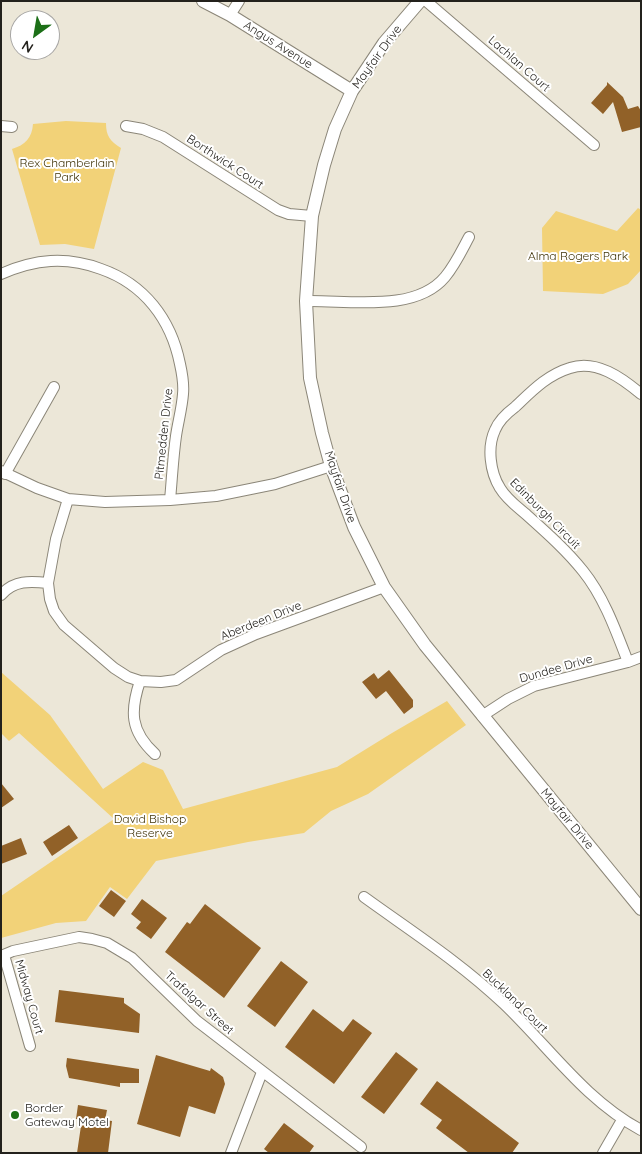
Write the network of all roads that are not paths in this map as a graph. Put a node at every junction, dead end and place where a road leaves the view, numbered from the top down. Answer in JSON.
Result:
{"nodes":[{"id":1,"x":203,"y":1,"type":"edge"},
{"id":2,"x":239,"y":1,"type":"edge"},
{"id":3,"x":420,"y":1,"type":"edge"},
{"id":4,"x":426,"y":1,"type":"edge"},
{"id":5,"x":230,"y":15,"type":"junction"},
{"id":6,"x":352,"y":91,"type":"junction"},
{"id":7,"x":126,"y":126,"type":"dead end"},
{"id":8,"x":594,"y":145,"type":"dead end"},
{"id":9,"x":312,"y":216,"type":"junction"},
{"id":10,"x":469,"y":237,"type":"dead end"},
{"id":11,"x":1,"y":274,"type":"edge"},
{"id":12,"x":306,"y":301,"type":"junction"},
{"id":13,"x":54,"y":387,"type":"dead end"},
{"id":14,"x":641,"y":394,"type":"edge"},
{"id":15,"x":331,"y":466,"type":"junction"},
{"id":16,"x":3,"y":473,"type":"edge"},
{"id":17,"x":68,"y":499,"type":"junction"},
{"id":18,"x":170,"y":500,"type":"junction"},
{"id":19,"x":48,"y":583,"type":"junction"},
{"id":20,"x":384,"y":587,"type":"junction"},
{"id":21,"x":1,"y":595,"type":"edge"},
{"id":22,"x":641,"y":657,"type":"edge"},
{"id":23,"x":628,"y":662,"type":"junction"},
{"id":24,"x":140,"y":681,"type":"junction"},
{"id":25,"x":482,"y":716,"type":"junction"},
{"id":26,"x":155,"y":754,"type":"dead end"},
{"id":27,"x":364,"y":897,"type":"dead end"},
{"id":28,"x":641,"y":908,"type":"edge"},
{"id":29,"x":3,"y":956,"type":"edge"},
{"id":30,"x":30,"y":1046,"type":"dead end"},
{"id":31,"x":262,"y":1072,"type":"junction"},
{"id":32,"x":622,"y":1120,"type":"junction"},
{"id":33,"x":641,"y":1130,"type":"edge"},
{"id":34,"x":361,"y":1147,"type":"dead end"},
{"id":35,"x":231,"y":1153,"type":"edge"},
{"id":36,"x":603,"y":1153,"type":"edge"}],
"edges":[{"from":1,"to":5,"type":"street","name":"Angus Avenue"},
{"from":2,"to":5,"type":"street"},
{"from":3,"to":6,"type":"street","name":"Mayfair Drive"},
{"from":4,"to":8,"type":"street","name":"Lachlan Court"},
{"from":5,"to":6,"type":"street","name":"Angus Avenue"},
{"from":6,"to":9,"type":"street","name":"Mayfair Drive"},
{"from":7,"to":9,"type":"street","name":"Borthwick Court"},
{"from":9,"to":12,"type":"street","name":"Mayfair Drive"},
{"from":10,"to":12,"type":"street"},
{"from":11,"to":18,"type":"street","name":"Pitmedden Drive"},
{"from":12,"to":15,"type":"street","name":"Mayfair Drive"},
{"from":13,"to":16,"type":"street"},
{"from":14,"to":23,"type":"street","name":"Edinburgh Circuit"},
{"from":15,"to":18,"type":"street"},
{"from":15,"to":20,"type":"street","name":"Mayfair Drive"},
{"from":16,"to":17,"type":"street"},
{"from":17,"to":18,"type":"street"},
{"from":17,"to":19,"type":"street","name":"Aberdeen Drive"},
{"from":19,"to":21,"type":"street"},
{"from":19,"to":24,"type":"street","name":"Aberdeen Drive"},
{"from":20,"to":24,"type":"street","name":"Aberdeen Drive"},
{"from":20,"to":25,"type":"street","name":"Mayfair Drive"},
{"from":22,"to":23,"type":"street","name":"Dundee Drive"},
{"from":23,"to":25,"type":"street","name":"Dundee Drive"},
{"from":24,"to":26,"type":"street"},
{"from":25,"to":28,"type":"street","name":"Mayfair Drive"},
{"from":27,"to":32,"type":"street","name":"Buckland Court"},
{"from":29,"to":30,"type":"street","name":"Midway Court"},
{"from":29,"to":31,"type":"street","name":"Trafalgar Street"},
{"from":31,"to":34,"type":"street","name":"Trafalgar Street"},
{"from":31,"to":35,"type":"street"},
{"from":32,"to":33,"type":"street","name":"Buckland Court"},
{"from":32,"to":36,"type":"street"}]}
